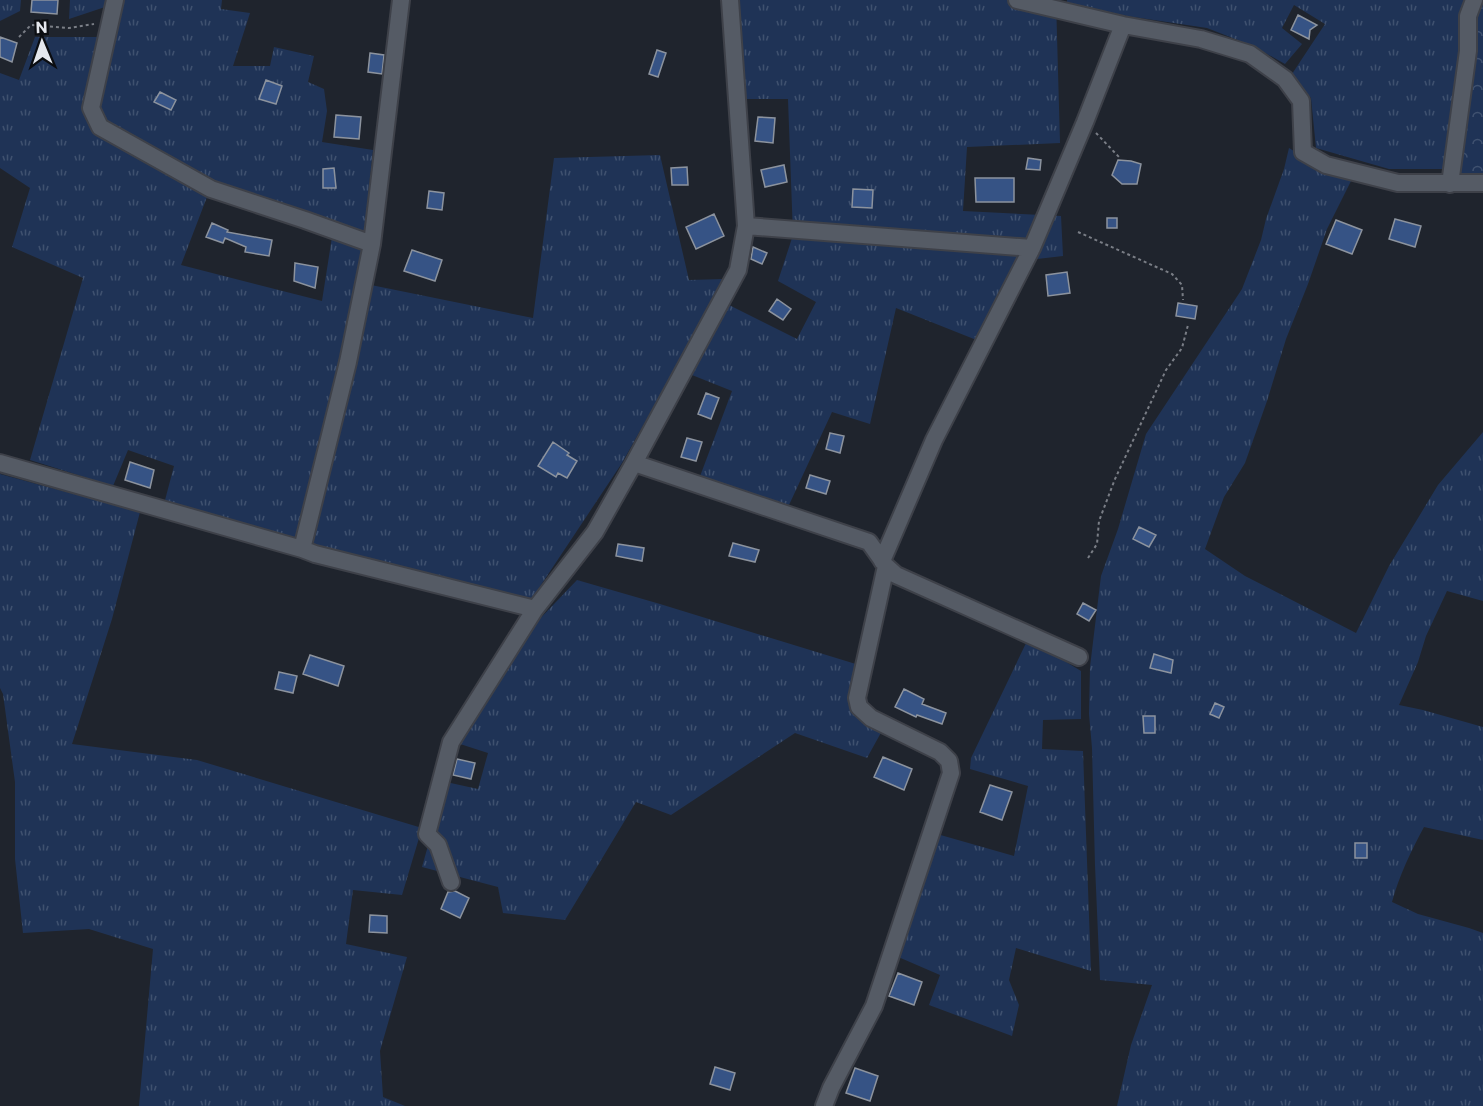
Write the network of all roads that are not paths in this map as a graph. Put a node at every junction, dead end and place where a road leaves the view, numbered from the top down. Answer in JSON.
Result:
{"nodes":[{"id":1,"x":115,"y":0,"type":"edge"},
{"id":2,"x":401,"y":0,"type":"edge"},
{"id":3,"x":730,"y":0,"type":"edge"},
{"id":4,"x":1017,"y":0,"type":"edge"},
{"id":5,"x":1474,"y":0,"type":"edge"},
{"id":6,"x":1123,"y":25,"type":"junction"},
{"id":7,"x":1483,"y":183,"type":"edge"},
{"id":8,"x":1450,"y":184,"type":"junction"},
{"id":9,"x":746,"y":226,"type":"junction"},
{"id":10,"x":372,"y":244,"type":"junction"},
{"id":11,"x":1032,"y":248,"type":"junction"},
{"id":12,"x":0,"y":463,"type":"edge"},
{"id":13,"x":634,"y":463,"type":"junction"},
{"id":14,"x":303,"y":549,"type":"junction"},
{"id":15,"x":884,"y":564,"type":"junction"},
{"id":16,"x":535,"y":609,"type":"junction"},
{"id":17,"x":1079,"y":657,"type":"dead end"},
{"id":18,"x":451,"y":882,"type":"dead end"},
{"id":19,"x":824,"y":1106,"type":"edge"}],
"edges":[{"from":1,"to":10,"type":"street"},
{"from":2,"to":10,"type":"street"},
{"from":3,"to":9,"type":"street"},
{"from":4,"to":6,"type":"street"},
{"from":5,"to":8,"type":"street"},
{"from":6,"to":8,"type":"street"},
{"from":6,"to":11,"type":"street"},
{"from":7,"to":8,"type":"street"},
{"from":9,"to":11,"type":"street"},
{"from":9,"to":13,"type":"street"},
{"from":10,"to":14,"type":"street"},
{"from":11,"to":15,"type":"street"},
{"from":12,"to":14,"type":"street"},
{"from":13,"to":15,"type":"street"},
{"from":13,"to":16,"type":"street"},
{"from":14,"to":16,"type":"street"},
{"from":15,"to":17,"type":"street"},
{"from":15,"to":19,"type":"street"},
{"from":16,"to":18,"type":"street"}]}
